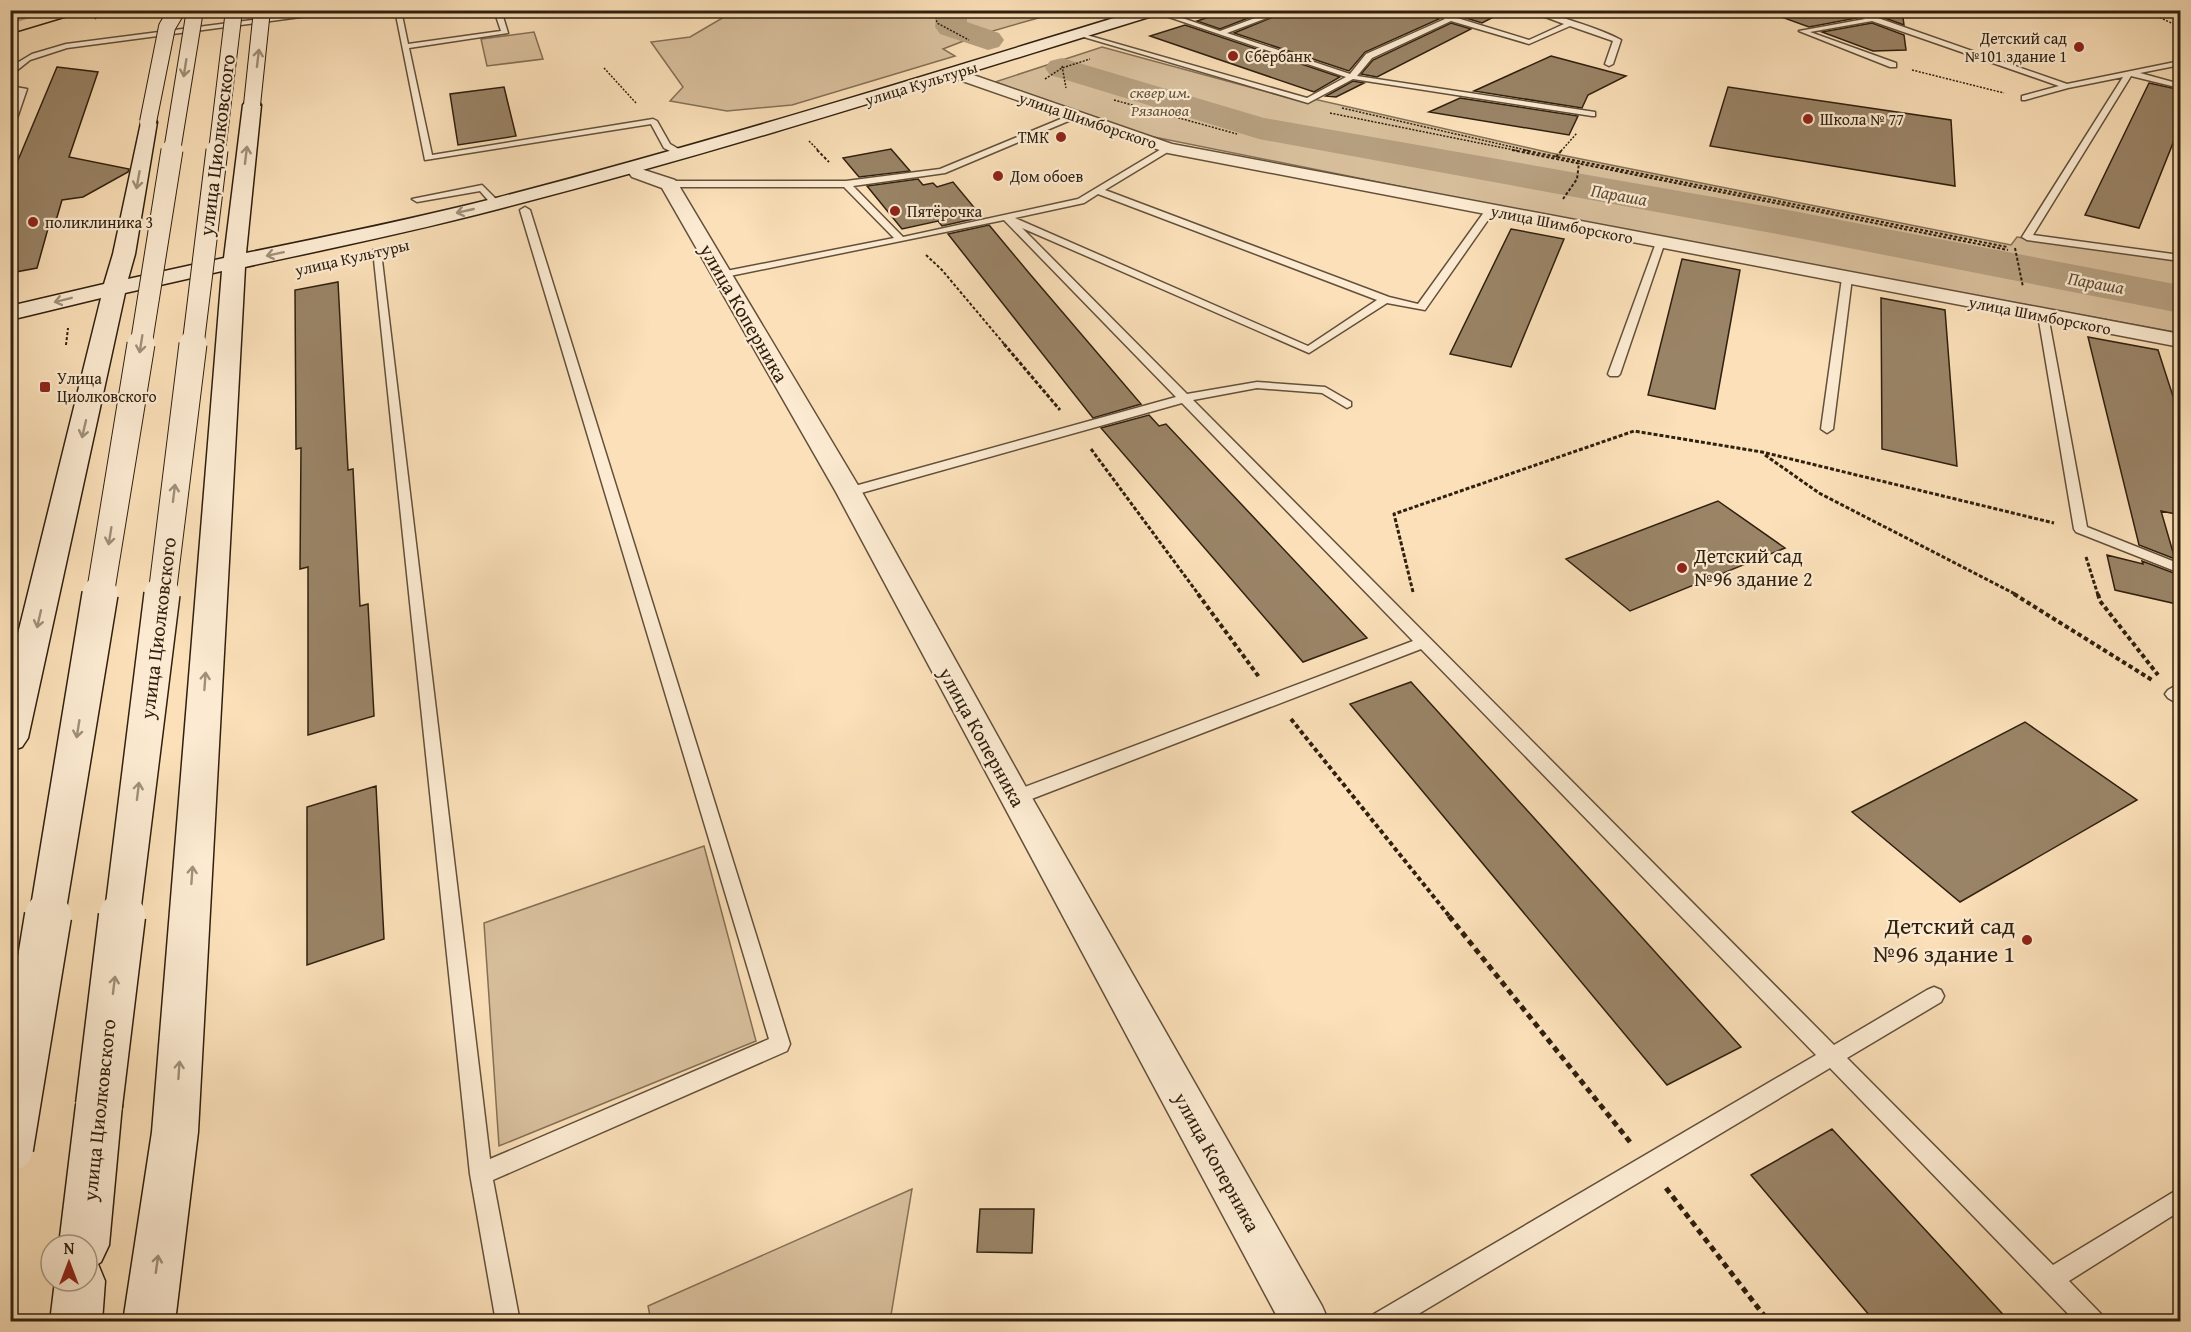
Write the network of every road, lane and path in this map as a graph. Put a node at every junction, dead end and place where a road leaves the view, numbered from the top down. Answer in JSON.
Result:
{"nodes":[{"id":1,"x":177,"y":10,"type":"edge"},
{"id":2,"x":195,"y":10,"type":"edge"},
{"id":3,"x":234,"y":10,"type":"edge"},
{"id":4,"x":262,"y":10,"type":"edge"},
{"id":5,"x":350,"y":10,"type":"edge"},
{"id":6,"x":398,"y":10,"type":"edge"},
{"id":7,"x":497,"y":10,"type":"edge"},
{"id":8,"x":934,"y":10,"type":"edge"},
{"id":9,"x":1103,"y":10,"type":"edge"},
{"id":10,"x":1285,"y":10,"type":"edge"},
{"id":11,"x":1530,"y":10,"type":"edge"},
{"id":12,"x":1847,"y":10,"type":"edge"},
{"id":13,"x":2144,"y":10,"type":"edge"},
{"id":14,"x":1155,"y":11,"type":"edge"},
{"id":15,"x":1425,"y":11,"type":"edge"},
{"id":16,"x":1129,"y":19,"type":"junction"},
{"id":17,"x":1872,"y":19,"type":"junction"},
{"id":18,"x":1448,"y":20,"type":"junction"},
{"id":19,"x":1572,"y":23,"type":"junction"},
{"id":20,"x":2181,"y":27,"type":"edge"},
{"id":21,"x":1220,"y":33,"type":"junction"},
{"id":22,"x":1081,"y":35,"type":"junction"},
{"id":23,"x":976,"y":43,"type":"dead end"},
{"id":24,"x":406,"y":46,"type":"junction"},
{"id":25,"x":1091,"y":59,"type":"dead end"},
{"id":26,"x":2181,"y":63,"type":"edge"},
{"id":27,"x":1609,"y":64,"type":"dead end"},
{"id":28,"x":1893,"y":65,"type":"joint"},
{"id":29,"x":604,"y":68,"type":"dead end"},
{"id":30,"x":1052,"y":68,"type":"dead end"},
{"id":31,"x":1062,"y":68,"type":"junction"},
{"id":32,"x":953,"y":73,"type":"junction"},
{"id":33,"x":2129,"y":73,"type":"junction"},
{"id":34,"x":10,"y":74,"type":"edge"},
{"id":35,"x":1352,"y":77,"type":"junction"},
{"id":36,"x":1040,"y":82,"type":"dead end"},
{"id":37,"x":2067,"y":86,"type":"junction"},
{"id":38,"x":2181,"y":86,"type":"edge"},
{"id":39,"x":10,"y":87,"type":"edge"},
{"id":40,"x":1066,"y":88,"type":"dead end"},
{"id":41,"x":2025,"y":98,"type":"joint"},
{"id":42,"x":1112,"y":100,"type":"dead end"},
{"id":43,"x":1308,"y":101,"type":"junction"},
{"id":44,"x":1321,"y":112,"type":"dead end"},
{"id":45,"x":1592,"y":114,"type":"dead end"},
{"id":46,"x":1076,"y":115,"type":"junction"},
{"id":47,"x":653,"y":121,"type":"junction"},
{"id":48,"x":10,"y":127,"type":"edge"},
{"id":49,"x":803,"y":134,"type":"dead end"},
{"id":50,"x":1244,"y":135,"type":"dead end"},
{"id":51,"x":1566,"y":147,"type":"dead end"},
{"id":52,"x":1168,"y":148,"type":"junction"},
{"id":53,"x":685,"y":154,"type":"junction"},
{"id":54,"x":1555,"y":157,"type":"junction"},
{"id":55,"x":1579,"y":164,"type":"junction"},
{"id":56,"x":638,"y":173,"type":"junction"},
{"id":57,"x":846,"y":183,"type":"junction"},
{"id":58,"x":669,"y":184,"type":"junction"},
{"id":59,"x":1098,"y":191,"type":"junction"},
{"id":60,"x":1555,"y":194,"type":"dead end"},
{"id":61,"x":417,"y":199,"type":"dead end"},
{"id":62,"x":496,"y":204,"type":"junction"},
{"id":63,"x":525,"y":210,"type":"junction"},
{"id":64,"x":1490,"y":210,"type":"junction"},
{"id":65,"x":1006,"y":218,"type":"junction"},
{"id":66,"x":2027,"y":237,"type":"junction"},
{"id":67,"x":904,"y":239,"type":"junction"},
{"id":68,"x":1660,"y":242,"type":"junction"},
{"id":69,"x":2015,"y":250,"type":"junction"},
{"id":70,"x":375,"y":252,"type":"junction"},
{"id":71,"x":2024,"y":253,"type":"dead end"},
{"id":72,"x":2181,"y":258,"type":"edge"},
{"id":73,"x":233,"y":273,"type":"junction"},
{"id":74,"x":720,"y":275,"type":"junction"},
{"id":75,"x":1847,"y":278,"type":"junction"},
{"id":76,"x":2023,"y":287,"type":"dead end"},
{"id":77,"x":112,"y":299,"type":"junction"},
{"id":78,"x":1385,"y":299,"type":"junction"},
{"id":79,"x":10,"y":313,"type":"edge"},
{"id":80,"x":2043,"y":315,"type":"junction"},
{"id":81,"x":10,"y":329,"type":"edge"},
{"id":82,"x":2181,"y":341,"type":"edge"},
{"id":83,"x":1614,"y":375,"type":"dead end"},
{"id":84,"x":1185,"y":398,"type":"junction"},
{"id":85,"x":1347,"y":404,"type":"dead end"},
{"id":86,"x":1076,"y":429,"type":"junction"},
{"id":87,"x":1827,"y":429,"type":"dead end"},
{"id":88,"x":1762,"y":452,"type":"junction"},
{"id":89,"x":849,"y":492,"type":"junction"},
{"id":90,"x":2079,"y":529,"type":"junction"},
{"id":91,"x":2181,"y":569,"type":"edge"},
{"id":92,"x":1425,"y":642,"type":"junction"},
{"id":93,"x":2178,"y":694,"type":"edge"},
{"id":94,"x":1275,"y":699,"type":"junction"},
{"id":95,"x":10,"y":738,"type":"edge"},
{"id":96,"x":1015,"y":798,"type":"junction"},
{"id":97,"x":1934,"y":996,"type":"dead end"},
{"id":98,"x":1831,"y":1055,"type":"junction"},
{"id":99,"x":10,"y":1148,"type":"edge"},
{"id":100,"x":1647,"y":1164,"type":"junction"},
{"id":101,"x":481,"y":1174,"type":"junction"},
{"id":102,"x":2181,"y":1199,"type":"edge"},
{"id":103,"x":85,"y":1233,"type":"edge"},
{"id":104,"x":2051,"y":1279,"type":"junction"},
{"id":105,"x":79,"y":1293,"type":"edge"},
{"id":106,"x":76,"y":1322,"type":"edge"},
{"id":107,"x":149,"y":1322,"type":"edge"},
{"id":108,"x":508,"y":1322,"type":"edge"},
{"id":109,"x":1306,"y":1322,"type":"edge"},
{"id":110,"x":1382,"y":1322,"type":"edge"},
{"id":111,"x":1769,"y":1322,"type":"edge"},
{"id":112,"x":2093,"y":1322,"type":"edge"}],
"edges":[{"from":1,"to":77,"type":"main road","one_way":true,"bridge":true},
{"from":2,"to":99,"type":"main road","name":"улица Циолковского","one_way":true,"bridge":true},
{"from":103,"to":3,"type":"main road","name":"улица Циолковского","one_way":true,"bridge":true},
{"from":73,"to":4,"type":"main road","one_way":true,"bridge":true},
{"from":5,"to":34,"type":"lane"},
{"from":6,"to":24,"type":"lane"},
{"from":7,"to":24,"type":"lane"},
{"from":8,"to":23,"type":"path"},
{"from":9,"to":16,"type":"lane"},
{"from":10,"to":21,"type":"lane"},
{"from":11,"to":19,"type":"lane"},
{"from":12,"to":17,"type":"lane"},
{"from":13,"to":20,"type":"path"},
{"from":14,"to":16,"type":"main road","name":"улица Культуры"},
{"from":14,"to":21,"type":"lane"},
{"from":15,"to":18,"type":"lane"},
{"from":16,"to":22,"type":"main road","name":"улица Культуры"},
{"from":17,"to":28,"type":"lane"},
{"from":17,"to":37,"type":"lane"},
{"from":18,"to":19,"type":"lane"},
{"from":18,"to":35,"type":"lane"},
{"from":19,"to":27,"type":"lane"},
{"from":21,"to":35,"type":"lane"},
{"from":22,"to":32,"type":"main road","name":"улица Культуры"},
{"from":22,"to":43,"type":"lane"},
{"from":24,"to":47,"type":"lane"},
{"from":25,"to":31,"type":"path"},
{"from":26,"to":33,"type":"lane"},
{"from":28,"to":41,"type":"path"},
{"from":29,"to":47,"type":"path"},
{"from":30,"to":31,"type":"path"},
{"from":31,"to":36,"type":"path"},
{"from":31,"to":40,"type":"path"},
{"from":32,"to":46,"type":"street","name":"улица Шимборского"},
{"from":32,"to":53,"type":"main road","name":"улица Культуры"},
{"from":33,"to":37,"type":"lane"},
{"from":33,"to":38,"type":"lane"},
{"from":33,"to":66,"type":"lane"},
{"from":35,"to":43,"type":"lane"},
{"from":35,"to":45,"type":"lane"},
{"from":37,"to":41,"type":"lane"},
{"from":39,"to":48,"type":"lane"},
{"from":42,"to":50,"type":"path"},
{"from":43,"to":54,"type":"path"},
{"from":44,"to":55,"type":"path"},
{"from":46,"to":52,"type":"street","name":"улица Шимборского"},
{"from":46,"to":57,"type":"lane"},
{"from":47,"to":53,"type":"lane"},
{"from":49,"to":57,"type":"path"},
{"from":51,"to":54,"type":"path"},
{"from":52,"to":59,"type":"lane"},
{"from":52,"to":64,"type":"street","name":"улица Шимборского"},
{"from":53,"to":56,"type":"main road","name":"улица Культуры"},
{"from":53,"to":62,"type":"main road","name":"улица Культуры"},
{"from":54,"to":55,"type":"path"},
{"from":55,"to":60,"type":"path"},
{"from":55,"to":69,"type":"path"},
{"from":56,"to":58,"type":"street"},
{"from":56,"to":63,"type":"main road","name":"улица Культуры"},
{"from":57,"to":58,"type":"lane"},
{"from":57,"to":67,"type":"lane"},
{"from":58,"to":74,"type":"street","name":"улица Коперника"},
{"from":59,"to":65,"type":"lane"},
{"from":59,"to":78,"type":"lane"},
{"from":61,"to":62,"type":"lane"},
{"from":62,"to":73,"type":"main road","name":"улица Культуры","one_way":true},
{"from":63,"to":70,"type":"main road","name":"улица Культуры"},
{"from":63,"to":101,"type":"lane"},
{"from":64,"to":68,"type":"street","name":"улица Шимборского"},
{"from":64,"to":78,"type":"lane"},
{"from":65,"to":67,"type":"lane"},
{"from":65,"to":78,"type":"lane"},
{"from":65,"to":84,"type":"lane"},
{"from":66,"to":69,"type":"path"},
{"from":66,"to":72,"type":"lane"},
{"from":67,"to":74,"type":"lane"},
{"from":67,"to":86,"type":"path"},
{"from":68,"to":75,"type":"street","name":"улица Шимборского"},
{"from":68,"to":83,"type":"lane"},
{"from":69,"to":71,"type":"path"},
{"from":69,"to":76,"type":"path","bridge":true},
{"from":70,"to":73,"type":"main road","name":"улица Культуры"},
{"from":70,"to":101,"type":"lane"},
{"from":73,"to":77,"type":"main road","name":"улица Культуры"},
{"from":107,"to":73,"type":"main road","one_way":true},
{"from":74,"to":89,"type":"street","name":"улица Коперника"},
{"from":75,"to":80,"type":"street","name":"улица Шимборского"},
{"from":75,"to":87,"type":"lane"},
{"from":77,"to":79,"type":"main road","name":"улица Культуры","one_way":true},
{"from":77,"to":81,"type":"main road","name":"улица Культуры"},
{"from":77,"to":95,"type":"main road","one_way":true},
{"from":80,"to":82,"type":"street","name":"улица Шимборского"},
{"from":80,"to":90,"type":"lane"},
{"from":84,"to":85,"type":"lane"},
{"from":84,"to":86,"type":"lane"},
{"from":84,"to":92,"type":"lane"},
{"from":86,"to":89,"type":"lane"},
{"from":86,"to":94,"type":"path"},
{"from":88,"to":90,"type":"path"},
{"from":88,"to":92,"type":"path"},
{"from":88,"to":93,"type":"path"},
{"from":89,"to":96,"type":"street","name":"улица Коперника"},
{"from":90,"to":91,"type":"lane"},
{"from":90,"to":93,"type":"path"},
{"from":92,"to":94,"type":"lane"},
{"from":92,"to":98,"type":"lane"},
{"from":94,"to":96,"type":"lane"},
{"from":94,"to":100,"type":"path"},
{"from":96,"to":109,"type":"street","name":"улица Коперника"},
{"from":97,"to":98,"type":"lane"},
{"from":98,"to":100,"type":"lane"},
{"from":98,"to":104,"type":"lane"},
{"from":100,"to":110,"type":"lane"},
{"from":100,"to":111,"type":"path"},
{"from":101,"to":108,"type":"lane"},
{"from":102,"to":104,"type":"lane"},
{"from":104,"to":112,"type":"lane"},
{"from":105,"to":106,"type":"main road"}]}
